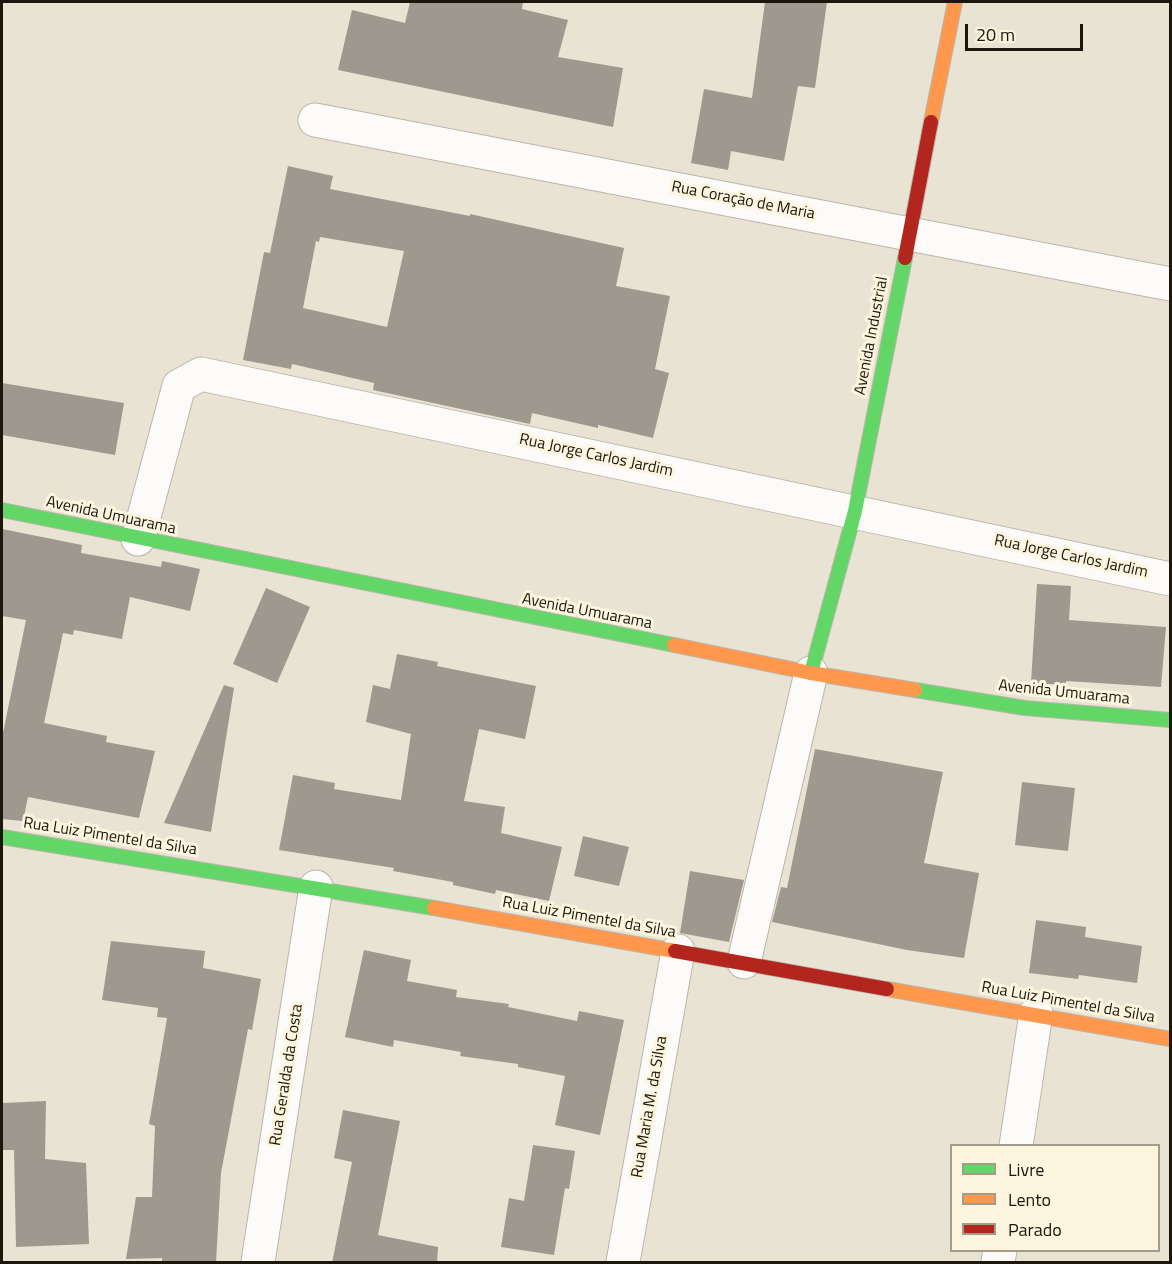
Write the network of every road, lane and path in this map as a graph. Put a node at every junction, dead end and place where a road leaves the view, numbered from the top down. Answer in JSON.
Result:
{"nodes":[{"id":1,"x":955,"y":2,"type":"edge"},
{"id":2,"x":315,"y":120,"type":"dead end"},
{"id":3,"x":909,"y":233,"type":"junction"},
{"id":4,"x":1170,"y":284,"type":"edge"},
{"id":5,"x":2,"y":510,"type":"edge"},
{"id":6,"x":855,"y":510,"type":"junction"},
{"id":7,"x":138,"y":539,"type":"junction"},
{"id":8,"x":1170,"y":579,"type":"edge"},
{"id":9,"x":811,"y":673,"type":"junction"},
{"id":10,"x":1170,"y":720,"type":"edge"},
{"id":11,"x":2,"y":837,"type":"edge"},
{"id":12,"x":316,"y":887,"type":"junction"},
{"id":13,"x":678,"y":951,"type":"junction"},
{"id":14,"x":744,"y":962,"type":"junction"},
{"id":15,"x":1036,"y":1013,"type":"junction"},
{"id":16,"x":1170,"y":1039,"type":"edge"},
{"id":17,"x":1016,"y":1144,"type":"edge"},
{"id":18,"x":258,"y":1263,"type":"edge"},
{"id":19,"x":623,"y":1263,"type":"edge"}],
"edges":[{"from":1,"to":3,"type":"street","name":"Avenida Industrial"},
{"from":2,"to":3,"type":"street","name":"Rua Coração de Maria"},
{"from":3,"to":4,"type":"street","name":"Rua Coração de Maria"},
{"from":3,"to":6,"type":"street","name":"Avenida Industrial"},
{"from":5,"to":7,"type":"street","name":"Avenida Umuarama"},
{"from":6,"to":7,"type":"street","name":"Rua Jorge Carlos Jardim"},
{"from":6,"to":8,"type":"street","name":"Rua Jorge Carlos Jardim"},
{"from":6,"to":9,"type":"street","name":"Avenida Industrial"},
{"from":7,"to":9,"type":"street","name":"Avenida Umuarama"},
{"from":9,"to":10,"type":"street","name":"Avenida Umuarama"},
{"from":9,"to":14,"type":"street"},
{"from":11,"to":12,"type":"street","name":"Rua Luiz Pimentel da Silva"},
{"from":12,"to":13,"type":"street","name":"Rua Luiz Pimentel da Silva"},
{"from":12,"to":18,"type":"street","name":"Rua Geralda da Costa"},
{"from":13,"to":14,"type":"street","name":"Rua Luiz Pimentel da Silva"},
{"from":13,"to":19,"type":"street","name":"Rua Maria M. da Silva"},
{"from":14,"to":15,"type":"street","name":"Rua Luiz Pimentel da Silva"},
{"from":15,"to":16,"type":"street","name":"Rua Luiz Pimentel da Silva"},
{"from":15,"to":17,"type":"street"}]}
